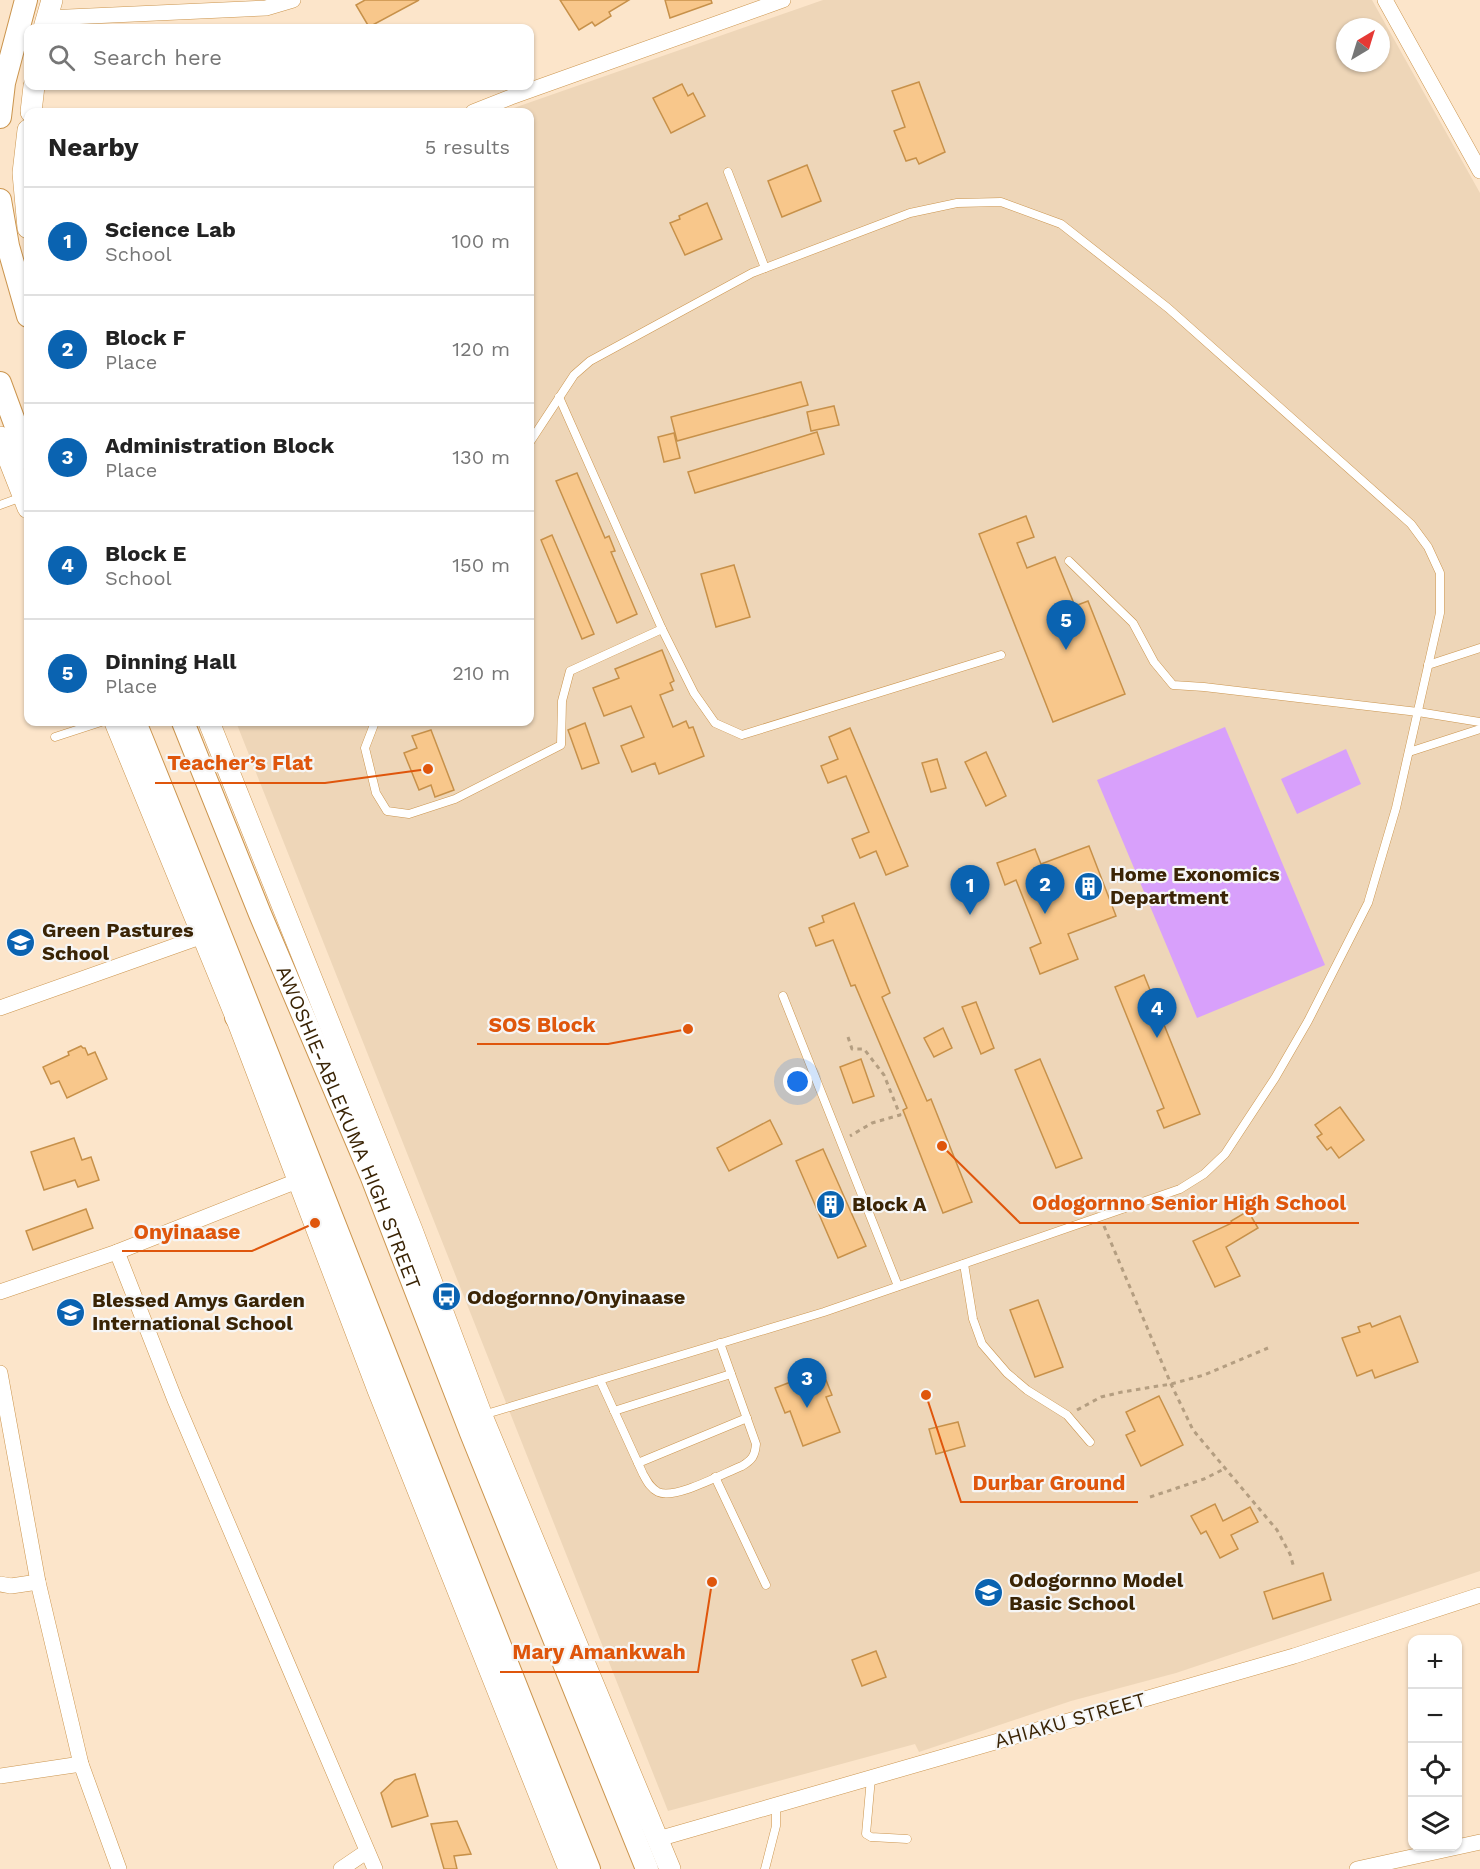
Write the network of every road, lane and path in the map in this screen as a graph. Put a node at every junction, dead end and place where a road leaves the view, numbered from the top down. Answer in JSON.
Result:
{"nodes":[{"id":1,"x":26,"y":0,"type":"edge"},
{"id":2,"x":293,"y":0,"type":"edge"},
{"id":3,"x":783,"y":0,"type":"edge"},
{"id":4,"x":1386,"y":0,"type":"edge"},
{"id":5,"x":47,"y":16,"type":"edge"},
{"id":6,"x":534,"y":89,"type":"edge"},
{"id":7,"x":34,"y":90,"type":"edge"},
{"id":8,"x":531,"y":90,"type":"edge"},
{"id":9,"x":31,"y":108,"type":"edge"},
{"id":10,"x":483,"y":108,"type":"edge"},
{"id":11,"x":0,"y":117,"type":"edge"},
{"id":12,"x":24,"y":164,"type":"edge"},
{"id":13,"x":1480,"y":171,"type":"edge"},
{"id":14,"x":728,"y":172,"type":"dead end"},
{"id":15,"x":24,"y":184,"type":"edge"},
{"id":16,"x":0,"y":200,"type":"edge"},
{"id":17,"x":765,"y":268,"type":"junction"},
{"id":18,"x":24,"y":302,"type":"edge"},
{"id":19,"x":0,"y":383,"type":"edge"},
{"id":20,"x":559,"y":397,"type":"junction"},
{"id":21,"x":534,"y":436,"type":"edge"},
{"id":22,"x":2,"y":446,"type":"edge"},
{"id":23,"x":24,"y":448,"type":"edge"},
{"id":24,"x":24,"y":497,"type":"edge"},
{"id":25,"x":24,"y":502,"type":"edge"},
{"id":26,"x":0,"y":505,"type":"edge"},
{"id":27,"x":1069,"y":561,"type":"dead end"},
{"id":28,"x":662,"y":630,"type":"junction"},
{"id":29,"x":1480,"y":648,"type":"edge"},
{"id":30,"x":1000,"y":655,"type":"dead end"},
{"id":31,"x":1428,"y":665,"type":"junction"},
{"id":32,"x":1418,"y":712,"type":"junction"},
{"id":33,"x":1480,"y":722,"type":"edge"},
{"id":34,"x":89,"y":726,"type":"edge"},
{"id":35,"x":117,"y":726,"type":"edge"},
{"id":36,"x":137,"y":726,"type":"edge"},
{"id":37,"x":185,"y":726,"type":"edge"},
{"id":38,"x":211,"y":726,"type":"edge"},
{"id":39,"x":373,"y":726,"type":"edge"},
{"id":40,"x":1480,"y":729,"type":"edge"},
{"id":41,"x":55,"y":737,"type":"dead end"},
{"id":42,"x":1409,"y":752,"type":"junction"},
{"id":43,"x":203,"y":936,"type":"junction"},
{"id":44,"x":234,"y":965,"type":"junction"},
{"id":45,"x":783,"y":996,"type":"dead end"},
{"id":46,"x":0,"y":1008,"type":"edge"},
{"id":47,"x":236,"y":1017,"type":"junction"},
{"id":48,"x":848,"y":1037,"type":"dead end"},
{"id":49,"x":848,"y":1137,"type":"dead end"},
{"id":50,"x":297,"y":1181,"type":"junction"},
{"id":51,"x":1100,"y":1216,"type":"junction"},
{"id":52,"x":403,"y":1232,"type":"junction"},
{"id":53,"x":117,"y":1252,"type":"junction"},
{"id":54,"x":964,"y":1263,"type":"junction"},
{"id":55,"x":897,"y":1286,"type":"junction"},
{"id":56,"x":0,"y":1292,"type":"edge"},
{"id":57,"x":720,"y":1343,"type":"junction"},
{"id":58,"x":1268,"y":1348,"type":"dead end"},
{"id":59,"x":0,"y":1373,"type":"edge"},
{"id":60,"x":731,"y":1374,"type":"junction"},
{"id":61,"x":600,"y":1380,"type":"junction"},
{"id":62,"x":1171,"y":1384,"type":"junction"},
{"id":63,"x":387,"y":1387,"type":"junction"},
{"id":64,"x":614,"y":1411,"type":"junction"},
{"id":65,"x":1067,"y":1415,"type":"junction"},
{"id":66,"x":482,"y":1416,"type":"junction"},
{"id":67,"x":747,"y":1418,"type":"junction"},
{"id":68,"x":1090,"y":1442,"type":"dead end"},
{"id":69,"x":638,"y":1463,"type":"junction"},
{"id":70,"x":1225,"y":1468,"type":"junction"},
{"id":71,"x":716,"y":1477,"type":"junction"},
{"id":72,"x":1150,"y":1497,"type":"dead end"},
{"id":73,"x":1294,"y":1569,"type":"dead end"},
{"id":74,"x":38,"y":1582,"type":"junction"},
{"id":75,"x":0,"y":1584,"type":"edge"},
{"id":76,"x":766,"y":1585,"type":"dead end"},
{"id":77,"x":1480,"y":1595,"type":"edge"},
{"id":78,"x":81,"y":1764,"type":"junction"},
{"id":79,"x":0,"y":1776,"type":"edge"},
{"id":80,"x":872,"y":1776,"type":"junction"},
{"id":81,"x":776,"y":1804,"type":"junction"},
{"id":82,"x":658,"y":1839,"type":"junction"},
{"id":83,"x":907,"y":1839,"type":"dead end"},
{"id":84,"x":1480,"y":1842,"type":"edge"},
{"id":85,"x":366,"y":1852,"type":"junction"},
{"id":86,"x":119,"y":1869,"type":"edge"},
{"id":87,"x":341,"y":1869,"type":"edge"},
{"id":88,"x":375,"y":1869,"type":"edge"},
{"id":89,"x":569,"y":1869,"type":"edge"},
{"id":90,"x":589,"y":1869,"type":"edge"},
{"id":91,"x":647,"y":1869,"type":"edge"},
{"id":92,"x":670,"y":1869,"type":"edge"},
{"id":93,"x":765,"y":1869,"type":"edge"},
{"id":94,"x":1357,"y":1869,"type":"edge"}],
"edges":[{"from":1,"to":11,"type":"main road"},
{"from":2,"to":5,"type":"street"},
{"from":3,"to":6,"type":"street"},
{"from":4,"to":13,"type":"street"},
{"from":7,"to":9,"type":"street"},
{"from":8,"to":10,"type":"street"},
{"from":12,"to":15,"type":"street"},
{"from":14,"to":17,"type":"lane"},
{"from":16,"to":18,"type":"main road"},
{"from":17,"to":20,"type":"lane"},
{"from":17,"to":31,"type":"lane"},
{"from":19,"to":23,"type":"main road"},
{"from":20,"to":21,"type":"lane"},
{"from":20,"to":28,"type":"lane"},
{"from":22,"to":24,"type":"street"},
{"from":25,"to":26,"type":"lane"},
{"from":27,"to":32,"type":"lane"},
{"from":28,"to":30,"type":"lane"},
{"from":28,"to":39,"type":"lane"},
{"from":29,"to":31,"type":"lane"},
{"from":31,"to":32,"type":"lane"},
{"from":32,"to":33,"type":"lane"},
{"from":32,"to":42,"type":"lane"},
{"from":34,"to":41,"type":"lane"},
{"from":35,"to":43,"type":"street"},
{"from":36,"to":44,"type":"main road"},
{"from":37,"to":52,"type":"main road","name":"AWOSHIE-ABLEKUMA HIGH STREET"},
{"from":38,"to":52,"type":"street","name":"AWOSHIE-ABLEKUMA HIGH STREET"},
{"from":40,"to":42,"type":"lane"},
{"from":42,"to":51,"type":"lane"},
{"from":43,"to":46,"type":"street"},
{"from":43,"to":47,"type":"street"},
{"from":44,"to":47,"type":"main road"},
{"from":44,"to":63,"type":"main road"},
{"from":45,"to":55,"type":"lane"},
{"from":47,"to":50,"type":"street"},
{"from":48,"to":49,"type":"path"},
{"from":50,"to":53,"type":"street"},
{"from":50,"to":63,"type":"street"},
{"from":51,"to":54,"type":"lane"},
{"from":51,"to":62,"type":"path"},
{"from":52,"to":66,"type":"street","name":"AWOSHIE-ABLEKUMA HIGH STREET"},
{"from":52,"to":91,"type":"main road","name":"AWOSHIE-ABLEKUMA HIGH STREET"},
{"from":53,"to":56,"type":"street"},
{"from":53,"to":85,"type":"street"},
{"from":54,"to":55,"type":"lane"},
{"from":54,"to":65,"type":"lane"},
{"from":55,"to":57,"type":"lane"},
{"from":57,"to":60,"type":"lane"},
{"from":57,"to":61,"type":"lane"},
{"from":58,"to":62,"type":"path"},
{"from":59,"to":74,"type":"street"},
{"from":60,"to":64,"type":"lane"},
{"from":60,"to":67,"type":"lane"},
{"from":61,"to":64,"type":"lane"},
{"from":61,"to":66,"type":"lane"},
{"from":62,"to":65,"type":"path"},
{"from":62,"to":70,"type":"path"},
{"from":63,"to":89,"type":"street"},
{"from":63,"to":90,"type":"main road"},
{"from":64,"to":69,"type":"lane"},
{"from":65,"to":68,"type":"lane"},
{"from":66,"to":82,"type":"street","name":"AWOSHIE-ABLEKUMA HIGH STREET"},
{"from":67,"to":69,"type":"lane"},
{"from":67,"to":71,"type":"lane"},
{"from":69,"to":71,"type":"lane"},
{"from":70,"to":72,"type":"path"},
{"from":70,"to":73,"type":"path"},
{"from":71,"to":76,"type":"lane"},
{"from":74,"to":75,"type":"street"},
{"from":74,"to":78,"type":"street"},
{"from":77,"to":80,"type":"street","name":"AHIAKU STREET"},
{"from":78,"to":79,"type":"street"},
{"from":78,"to":86,"type":"street"},
{"from":80,"to":81,"type":"street","name":"AHIAKU STREET"},
{"from":80,"to":83,"type":"lane"},
{"from":81,"to":82,"type":"street","name":"AHIAKU STREET"},
{"from":81,"to":93,"type":"lane"},
{"from":82,"to":92,"type":"street","name":"AWOSHIE-ABLEKUMA HIGH STREET"},
{"from":84,"to":94,"type":"street"},
{"from":85,"to":87,"type":"street"},
{"from":85,"to":88,"type":"street"}]}
